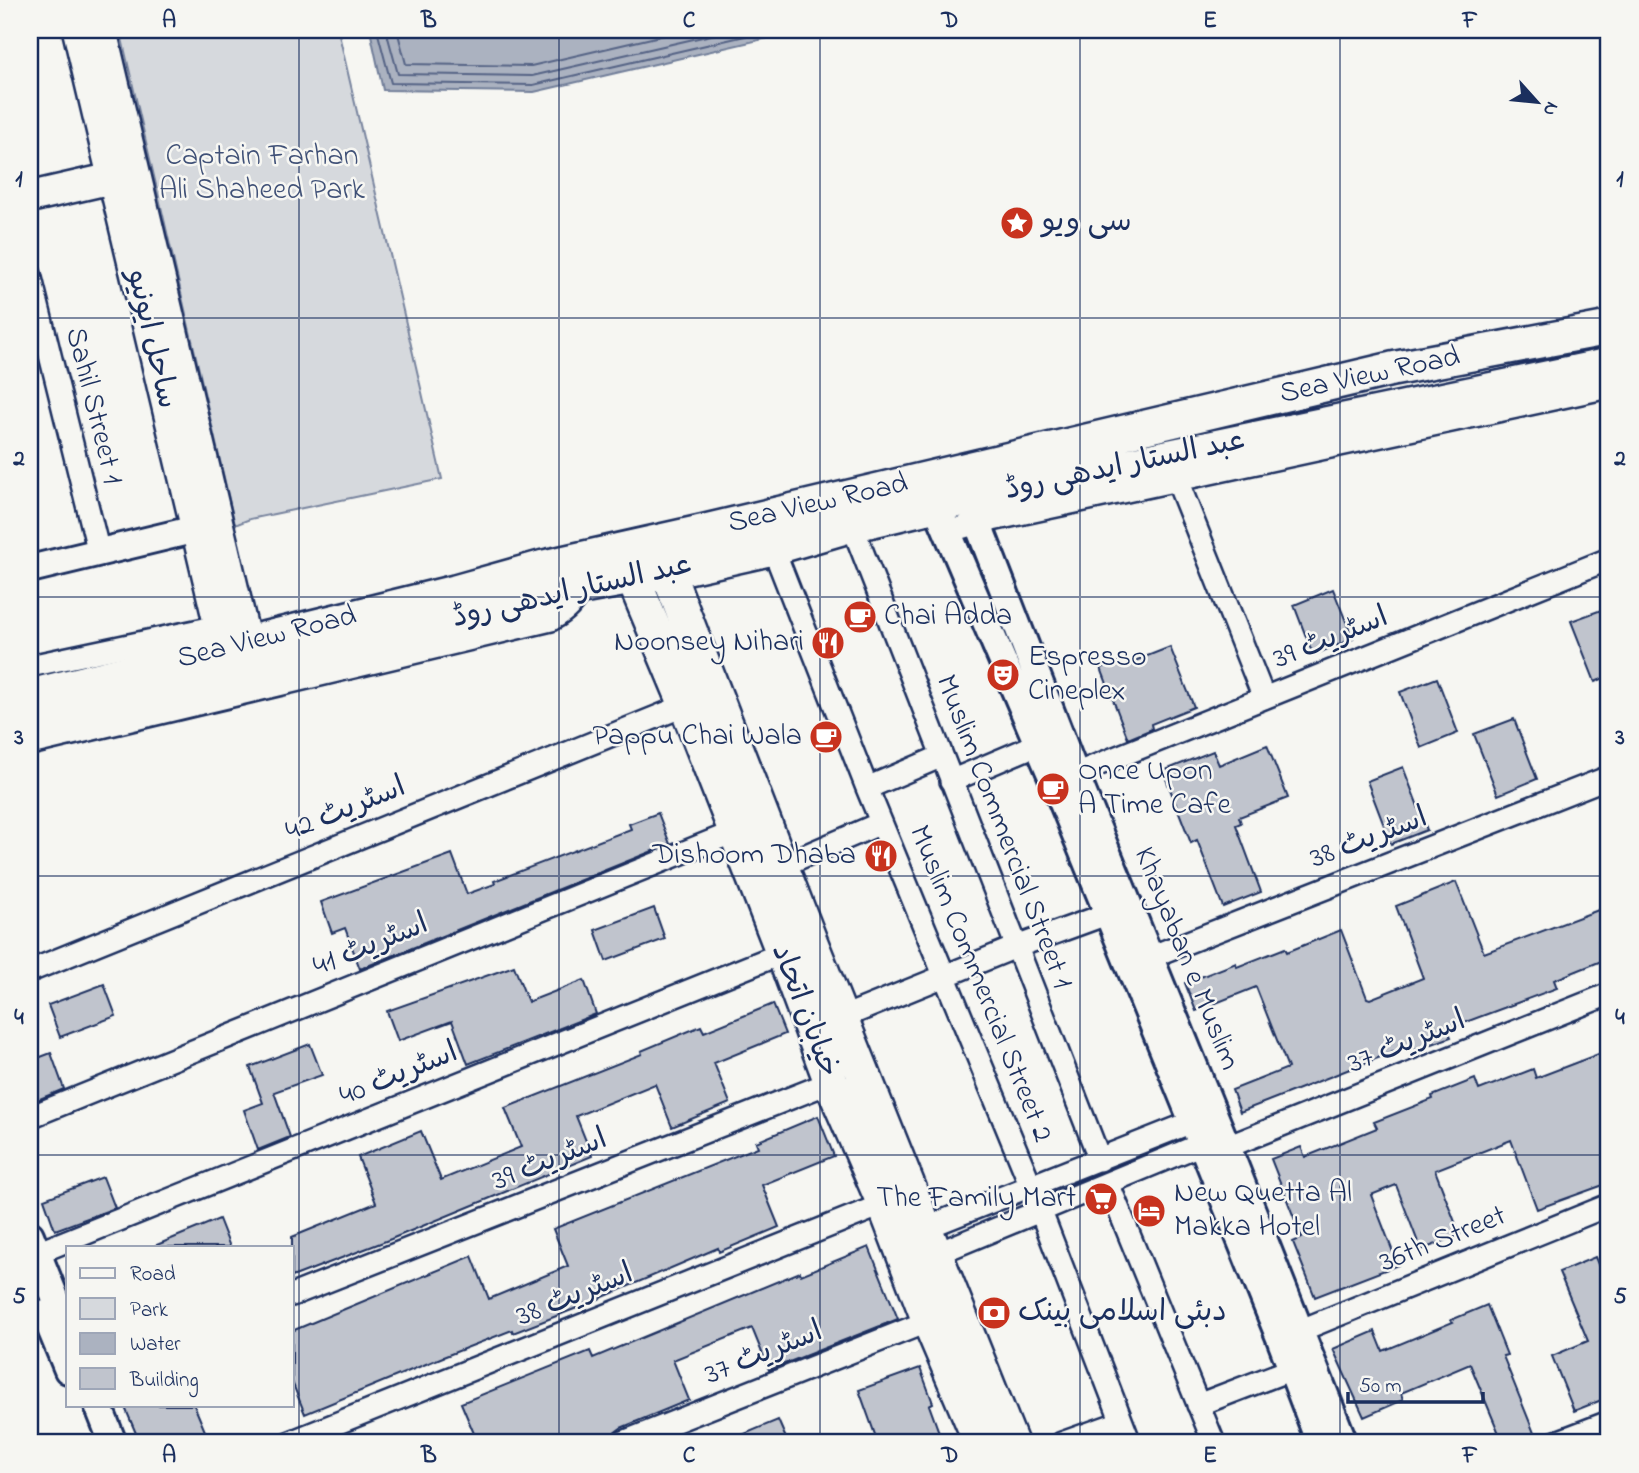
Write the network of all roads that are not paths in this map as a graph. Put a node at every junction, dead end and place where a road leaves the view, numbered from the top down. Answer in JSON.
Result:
{"nodes":[{"id":1,"x":78,"y":30,"type":"edge"},
{"id":2,"x":101,"y":30,"type":"edge"},
{"id":3,"x":111,"y":169,"type":"junction"},
{"id":4,"x":30,"y":178,"type":"edge"},
{"id":5,"x":30,"y":197,"type":"edge"},
{"id":6,"x":30,"y":274,"type":"edge"},
{"id":7,"x":1609,"y":328,"type":"edge"},
{"id":8,"x":1609,"y":365,"type":"edge"},
{"id":9,"x":1609,"y":387,"type":"edge"},
{"id":10,"x":1177,"y":480,"type":"junction"},
{"id":11,"x":973,"y":511,"type":"junction"},
{"id":12,"x":942,"y":518,"type":"junction"},
{"id":13,"x":852,"y":525,"type":"junction"},
{"id":14,"x":208,"y":526,"type":"junction"},
{"id":15,"x":773,"y":548,"type":"junction"},
{"id":16,"x":99,"y":553,"type":"junction"},
{"id":17,"x":661,"y":556,"type":"junction"},
{"id":18,"x":1609,"y":559,"type":"edge"},
{"id":19,"x":627,"y":564,"type":"junction"},
{"id":20,"x":30,"y":569,"type":"edge"},
{"id":21,"x":582,"y":587,"type":"junction"},
{"id":22,"x":233,"y":635,"type":"junction"},
{"id":23,"x":30,"y":666,"type":"edge"},
{"id":24,"x":30,"y":696,"type":"edge"},
{"id":25,"x":1264,"y":698,"type":"junction"},
{"id":26,"x":686,"y":705,"type":"junction"},
{"id":27,"x":30,"y":722,"type":"edge"},
{"id":28,"x":30,"y":744,"type":"edge"},
{"id":29,"x":1038,"y":744,"type":"junction"},
{"id":30,"x":942,"y":756,"type":"junction"},
{"id":31,"x":1075,"y":774,"type":"junction"},
{"id":32,"x":1609,"y":777,"type":"edge"},
{"id":33,"x":951,"y":781,"type":"junction"},
{"id":34,"x":867,"y":788,"type":"junction"},
{"id":35,"x":881,"y":823,"type":"junction"},
{"id":36,"x":734,"y":832,"type":"junction"},
{"id":37,"x":781,"y":866,"type":"junction"},
{"id":38,"x":1107,"y":914,"type":"junction"},
{"id":39,"x":1016,"y":947,"type":"junction"},
{"id":40,"x":797,"y":948,"type":"junction"},
{"id":41,"x":1150,"y":957,"type":"junction"},
{"id":42,"x":30,"y":971,"type":"edge"},
{"id":43,"x":944,"y":976,"type":"junction"},
{"id":44,"x":1609,"y":994,"type":"edge"},
{"id":45,"x":1161,"y":1015,"type":"junction"},
{"id":46,"x":841,"y":1018,"type":"junction"},
{"id":47,"x":831,"y":1082,"type":"junction"},
{"id":48,"x":30,"y":1117,"type":"edge"},
{"id":49,"x":1207,"y":1137,"type":"junction"},
{"id":50,"x":1100,"y":1160,"type":"junction"},
{"id":51,"x":1108,"y":1183,"type":"junction"},
{"id":52,"x":1031,"y":1186,"type":"junction"},
{"id":53,"x":884,"y":1204,"type":"junction"},
{"id":54,"x":1609,"y":1205,"type":"edge"},
{"id":55,"x":1040,"y":1210,"type":"junction"},
{"id":56,"x":1248,"y":1230,"type":"junction"},
{"id":57,"x":917,"y":1247,"type":"junction"},
{"id":58,"x":32,"y":1255,"type":"edge"},
{"id":59,"x":294,"y":1294,"type":"edge"},
{"id":60,"x":929,"y":1321,"type":"junction"},
{"id":61,"x":48,"y":1324,"type":"edge"},
{"id":62,"x":1299,"y":1331,"type":"junction"},
{"id":63,"x":66,"y":1365,"type":"edge"},
{"id":64,"x":1292,"y":1369,"type":"junction"},
{"id":65,"x":1198,"y":1405,"type":"junction"},
{"id":66,"x":82,"y":1406,"type":"edge"},
{"id":67,"x":98,"y":1406,"type":"edge"},
{"id":68,"x":1121,"y":1422,"type":"junction"},
{"id":69,"x":1609,"y":1422,"type":"edge"},
{"id":70,"x":96,"y":1443,"type":"edge"},
{"id":71,"x":113,"y":1443,"type":"edge"},
{"id":72,"x":288,"y":1443,"type":"edge"},
{"id":73,"x":621,"y":1443,"type":"edge"},
{"id":74,"x":981,"y":1443,"type":"edge"},
{"id":75,"x":1011,"y":1443,"type":"edge"},
{"id":76,"x":1062,"y":1443,"type":"edge"},
{"id":77,"x":1130,"y":1443,"type":"edge"},
{"id":78,"x":1214,"y":1443,"type":"edge"},
{"id":79,"x":1336,"y":1443,"type":"edge"},
{"id":80,"x":1554,"y":1443,"type":"edge"}],
"edges":[{"from":1,"to":3,"type":"main road","name":"ساحل ایونیو"},
{"from":2,"to":14,"type":"main road","name":"ساحل ایونیو"},
{"from":3,"to":4,"type":"main road"},
{"from":3,"to":5,"type":"main road"},
{"from":3,"to":14,"type":"main road","name":"ساحل ایونیو"},
{"from":6,"to":16,"type":"street","name":"Sahil Street 1"},
{"from":7,"to":17,"type":"main road","name":"Sea View Road"},
{"from":8,"to":11,"type":"main road","name":"عبد الستار ایدھی روڈ"},
{"from":9,"to":10,"type":"street"},
{"from":10,"to":11,"type":"street"},
{"from":10,"to":25,"type":"street"},
{"from":11,"to":12,"type":"main road","name":"عبد الستار ایدھی روڈ"},
{"from":11,"to":31,"type":"street","name":"Khayaban e Muslim"},
{"from":12,"to":13,"type":"main road","name":"عبد الستار ایدھی روڈ"},
{"from":12,"to":29,"type":"street","name":"Khayaban e Muslim"},
{"from":13,"to":15,"type":"main road","name":"عبد الستار ایدھی روڈ"},
{"from":13,"to":30,"type":"street","name":"Muslim Commercial Street 1"},
{"from":14,"to":16,"type":"street"},
{"from":14,"to":22,"type":"main road","name":"ساحل ایونیو"},
{"from":15,"to":17,"type":"main road","name":"عبد الستار ایدھی روڈ"},
{"from":15,"to":34,"type":"street","name":"Muslim Commercial Street 2"},
{"from":16,"to":20,"type":"street"},
{"from":17,"to":19,"type":"main road","name":"عبد الستار ایدھی روڈ"},
{"from":17,"to":37,"type":"main road","name":"خیابان اتحاد"},
{"from":18,"to":25,"type":"street","name":"اسٹریٹ 39"},
{"from":19,"to":21,"type":"main road","name":"عبد الستار ایدھی روڈ"},
{"from":19,"to":22,"type":"main road","name":"Sea View Road"},
{"from":19,"to":26,"type":"main road","name":"خیابان اتحاد"},
{"from":21,"to":27,"type":"main road","name":"عبد الستار ایدھی روڈ"},
{"from":21,"to":28,"type":"street"},
{"from":22,"to":23,"type":"street"},
{"from":22,"to":24,"type":"main road","name":"Sea View Road"},
{"from":25,"to":31,"type":"street","name":"اسٹریٹ 39"},
{"from":26,"to":36,"type":"main road","name":"خیابان اتحاد"},
{"from":26,"to":42,"type":"street","name":"اسٹریٹ 42"},
{"from":29,"to":33,"type":"street"},
{"from":29,"to":38,"type":"street","name":"Khayaban e Muslim"},
{"from":30,"to":33,"type":"street","name":"Muslim Commercial Street 1"},
{"from":30,"to":34,"type":"street"},
{"from":31,"to":41,"type":"street","name":"Khayaban e Muslim"},
{"from":32,"to":41,"type":"street","name":"اسٹریٹ 38"},
{"from":33,"to":39,"type":"street","name":"Muslim Commercial Street 1"},
{"from":34,"to":35,"type":"street","name":"Muslim Commercial Street 2"},
{"from":35,"to":37,"type":"street"},
{"from":35,"to":43,"type":"street","name":"Muslim Commercial Street 2"},
{"from":36,"to":40,"type":"main road","name":"خیابان اتحاد"},
{"from":36,"to":48,"type":"street","name":"اسٹریٹ 41"},
{"from":37,"to":40,"type":"main road","name":"خیابان اتحاد"},
{"from":38,"to":39,"type":"street"},
{"from":38,"to":45,"type":"street","name":"Khayaban e Muslim"},
{"from":39,"to":43,"type":"street"},
{"from":39,"to":50,"type":"street","name":"Muslim Commercial Street 1"},
{"from":40,"to":46,"type":"main road","name":"خیابان اتحاد"},
{"from":40,"to":47,"type":"main road","name":"خیابان اتحاد"},
{"from":40,"to":58,"type":"street","name":"اسٹریٹ 40"},
{"from":41,"to":45,"type":"street","name":"Khayaban e Muslim"},
{"from":43,"to":46,"type":"street"},
{"from":43,"to":52,"type":"street","name":"Muslim Commercial Street 2"},
{"from":44,"to":49,"type":"street","name":"اسٹریٹ 37"},
{"from":45,"to":49,"type":"street","name":"Khayaban e Muslim"},
{"from":45,"to":49,"type":"street","name":"Khayaban e Muslim"},
{"from":46,"to":57,"type":"main road","name":"خیابان اتحاد"},
{"from":47,"to":53,"type":"main road","name":"خیابان اتحاد"},
{"from":47,"to":59,"type":"street","name":"اسٹریٹ 39"},
{"from":49,"to":50,"type":"street","name":"اسٹریٹ 37"},
{"from":49,"to":51,"type":"street","name":"اسٹریٹ 37"},
{"from":49,"to":56,"type":"street","name":"Khayaban e Muslim"},
{"from":50,"to":52,"type":"street","name":"اسٹریٹ 37"},
{"from":51,"to":55,"type":"street","name":"اسٹریٹ 37"},
{"from":51,"to":65,"type":"street"},
{"from":52,"to":55,"type":"street","name":"Muslim Commercial Street 2"},
{"from":52,"to":57,"type":"street","name":"اسٹریٹ 37"},
{"from":53,"to":57,"type":"main road","name":"خیابان اتحاد"},
{"from":53,"to":72,"type":"street","name":"اسٹریٹ 38"},
{"from":54,"to":62,"type":"street","name":"36th Street"},
{"from":55,"to":57,"type":"street","name":"اسٹریٹ 37"},
{"from":55,"to":68,"type":"street","name":"Muslim Commercial Street 2"},
{"from":56,"to":62,"type":"street","name":"Khayaban e Muslim"},
{"from":56,"to":64,"type":"street","name":"Khayaban e Muslim"},
{"from":57,"to":60,"type":"main road","name":"خیابان اتحاد"},
{"from":57,"to":75,"type":"main road"},
{"from":58,"to":61,"type":"street"},
{"from":60,"to":73,"type":"street","name":"اسٹریٹ 37"},
{"from":60,"to":74,"type":"main road","name":"خیابان اتحاد"},
{"from":61,"to":63,"type":"street"},
{"from":62,"to":79,"type":"street","name":"Khayaban e Muslim"},
{"from":64,"to":65,"type":"street"},
{"from":64,"to":79,"type":"street","name":"Khayaban e Muslim"},
{"from":65,"to":78,"type":"street"},
{"from":66,"to":70,"type":"street"},
{"from":67,"to":71,"type":"street"},
{"from":68,"to":76,"type":"street"},
{"from":68,"to":77,"type":"street","name":"Muslim Commercial Street 2"},
{"from":69,"to":80,"type":"street"}]}
